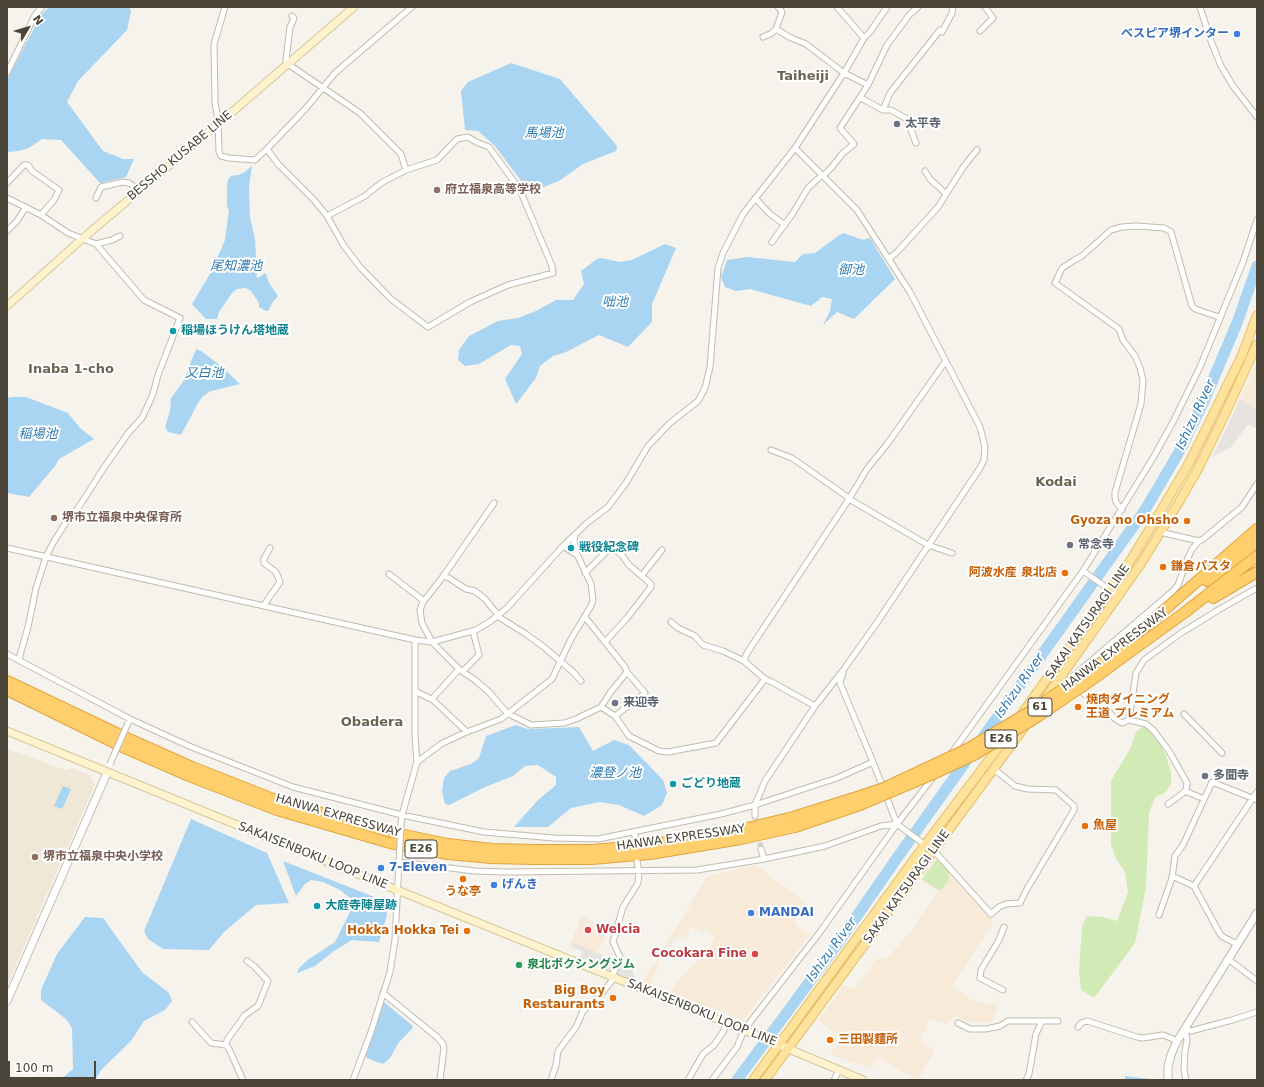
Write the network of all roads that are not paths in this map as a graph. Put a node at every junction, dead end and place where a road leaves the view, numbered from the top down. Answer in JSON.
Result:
{"nodes":[{"id":1,"x":42,"y":7,"type":"edge"},
{"id":2,"x":224,"y":7,"type":"edge"},
{"id":3,"x":354,"y":7,"type":"edge"},
{"id":4,"x":412,"y":7,"type":"edge"},
{"id":5,"x":778,"y":7,"type":"edge"},
{"id":6,"x":837,"y":7,"type":"edge"},
{"id":7,"x":888,"y":7,"type":"edge"},
{"id":8,"x":918,"y":7,"type":"edge"},
{"id":9,"x":954,"y":7,"type":"edge"},
{"id":10,"x":985,"y":7,"type":"edge"},
{"id":11,"x":1200,"y":7,"type":"edge"},
{"id":12,"x":292,"y":16,"type":"dead end"},
{"id":13,"x":776,"y":29,"type":"junction"},
{"id":14,"x":980,"y":32,"type":"dead end"},
{"id":15,"x":763,"y":37,"type":"dead end"},
{"id":16,"x":864,"y":38,"type":"junction"},
{"id":17,"x":288,"y":64,"type":"junction"},
{"id":18,"x":7,"y":73,"type":"edge"},
{"id":19,"x":844,"y":73,"type":"junction"},
{"id":20,"x":868,"y":86,"type":"junction"},
{"id":21,"x":323,"y":88,"type":"junction"},
{"id":22,"x":861,"y":98,"type":"junction"},
{"id":23,"x":883,"y":110,"type":"junction"},
{"id":24,"x":1257,"y":117,"type":"edge"},
{"id":25,"x":217,"y":125,"type":"junction"},
{"id":26,"x":916,"y":143,"type":"dead end"},
{"id":27,"x":795,"y":148,"type":"junction"},
{"id":28,"x":267,"y":149,"type":"junction"},
{"id":29,"x":977,"y":150,"type":"dead end"},
{"id":30,"x":406,"y":170,"type":"junction"},
{"id":31,"x":925,"y":171,"type":"dead end"},
{"id":32,"x":822,"y":175,"type":"junction"},
{"id":33,"x":7,"y":183,"type":"edge"},
{"id":34,"x":140,"y":190,"type":"junction"},
{"id":35,"x":946,"y":194,"type":"junction"},
{"id":36,"x":7,"y":198,"type":"edge"},
{"id":37,"x":96,"y":198,"type":"dead end"},
{"id":38,"x":755,"y":198,"type":"junction"},
{"id":39,"x":26,"y":207,"type":"junction"},
{"id":40,"x":41,"y":215,"type":"junction"},
{"id":41,"x":327,"y":216,"type":"junction"},
{"id":42,"x":1257,"y":220,"type":"edge"},
{"id":43,"x":785,"y":225,"type":"junction"},
{"id":44,"x":7,"y":231,"type":"edge"},
{"id":45,"x":120,"y":236,"type":"dead end"},
{"id":46,"x":82,"y":239,"type":"junction"},
{"id":47,"x":772,"y":242,"type":"dead end"},
{"id":48,"x":96,"y":244,"type":"junction"},
{"id":49,"x":889,"y":259,"type":"junction"},
{"id":50,"x":8,"y":306,"type":"edge"},
{"id":51,"x":1257,"y":315,"type":"edge"},
{"id":52,"x":1219,"y":317,"type":"junction"},
{"id":53,"x":1257,"y":344,"type":"edge"},
{"id":54,"x":945,"y":362,"type":"junction"},
{"id":55,"x":771,"y":450,"type":"dead end"},
{"id":56,"x":1257,"y":484,"type":"edge"},
{"id":57,"x":849,"y":499,"type":"junction"},
{"id":58,"x":494,"y":503,"type":"dead end"},
{"id":59,"x":1122,"y":510,"type":"junction"},
{"id":60,"x":1257,"y":529,"type":"edge"},
{"id":61,"x":1160,"y":532,"type":"junction"},
{"id":62,"x":575,"y":536,"type":"junction"},
{"id":63,"x":1199,"y":540,"type":"junction"},
{"id":64,"x":1257,"y":542,"type":"edge"},
{"id":65,"x":928,"y":545,"type":"junction"},
{"id":66,"x":563,"y":546,"type":"junction"},
{"id":67,"x":7,"y":548,"type":"edge"},
{"id":68,"x":270,"y":548,"type":"dead end"},
{"id":69,"x":662,"y":550,"type":"dead end"},
{"id":70,"x":952,"y":554,"type":"dead end"},
{"id":71,"x":578,"y":555,"type":"junction"},
{"id":72,"x":1257,"y":556,"type":"edge"},
{"id":73,"x":46,"y":557,"type":"junction"},
{"id":74,"x":1084,"y":572,"type":"junction"},
{"id":75,"x":1257,"y":572,"type":"edge"},
{"id":76,"x":585,"y":573,"type":"junction"},
{"id":77,"x":389,"y":574,"type":"dead end"},
{"id":78,"x":642,"y":575,"type":"junction"},
{"id":79,"x":443,"y":576,"type":"junction"},
{"id":80,"x":1108,"y":588,"type":"junction"},
{"id":81,"x":1257,"y":588,"type":"edge"},
{"id":82,"x":1119,"y":596,"type":"junction"},
{"id":83,"x":424,"y":600,"type":"junction"},
{"id":84,"x":264,"y":605,"type":"junction"},
{"id":85,"x":1184,"y":613,"type":"junction"},
{"id":86,"x":498,"y":616,"type":"junction"},
{"id":87,"x":585,"y":617,"type":"junction"},
{"id":88,"x":670,"y":622,"type":"dead end"},
{"id":89,"x":473,"y":630,"type":"junction"},
{"id":90,"x":415,"y":640,"type":"junction"},
{"id":91,"x":432,"y":642,"type":"junction"},
{"id":92,"x":605,"y":642,"type":"junction"},
{"id":93,"x":1126,"y":649,"type":"junction"},
{"id":94,"x":7,"y":654,"type":"edge"},
{"id":95,"x":19,"y":659,"type":"junction"},
{"id":96,"x":560,"y":661,"type":"junction"},
{"id":97,"x":744,"y":661,"type":"junction"},
{"id":98,"x":844,"y":669,"type":"junction"},
{"id":99,"x":461,"y":670,"type":"junction"},
{"id":100,"x":627,"y":672,"type":"junction"},
{"id":101,"x":1068,"y":676,"type":"junction"},
{"id":102,"x":765,"y":679,"type":"junction"},
{"id":103,"x":7,"y":681,"type":"edge"},
{"id":104,"x":581,"y":681,"type":"dead end"},
{"id":105,"x":7,"y":690,"type":"edge"},
{"id":106,"x":415,"y":691,"type":"junction"},
{"id":107,"x":432,"y":699,"type":"junction"},
{"id":108,"x":815,"y":706,"type":"junction"},
{"id":109,"x":601,"y":707,"type":"junction"},
{"id":110,"x":507,"y":713,"type":"junction"},
{"id":111,"x":1184,"y":714,"type":"dead end"},
{"id":112,"x":615,"y":716,"type":"junction"},
{"id":113,"x":1129,"y":720,"type":"junction"},
{"id":114,"x":129,"y":721,"type":"junction"},
{"id":115,"x":7,"y":731,"type":"edge"},
{"id":116,"x":467,"y":732,"type":"junction"},
{"id":117,"x":1222,"y":753,"type":"dead end"},
{"id":118,"x":417,"y":762,"type":"junction"},
{"id":119,"x":873,"y":762,"type":"junction"},
{"id":120,"x":994,"y":769,"type":"junction"},
{"id":121,"x":107,"y":773,"type":"junction"},
{"id":122,"x":1184,"y":791,"type":"junction"},
{"id":123,"x":1257,"y":792,"type":"edge"},
{"id":124,"x":1204,"y":799,"type":"junction"},
{"id":125,"x":1255,"y":799,"type":"edge"},
{"id":126,"x":859,"y":801,"type":"junction"},
{"id":127,"x":1168,"y":804,"type":"dead end"},
{"id":128,"x":754,"y":805,"type":"junction"},
{"id":129,"x":402,"y":815,"type":"junction"},
{"id":130,"x":755,"y":816,"type":"dead end"},
{"id":131,"x":897,"y":824,"type":"junction"},
{"id":132,"x":635,"y":832,"type":"junction"},
{"id":133,"x":635,"y":840,"type":"dead end"},
{"id":134,"x":922,"y":843,"type":"junction"},
{"id":135,"x":762,"y":849,"type":"tunnel mouth"},
{"id":136,"x":933,"y":851,"type":"junction"},
{"id":137,"x":764,"y":859,"type":"junction"},
{"id":138,"x":637,"y":861,"type":"dead end"},
{"id":139,"x":399,"y":862,"type":"junction"},
{"id":140,"x":639,"y":872,"type":"junction"},
{"id":141,"x":1172,"y":876,"type":"junction"},
{"id":142,"x":1194,"y":886,"type":"junction"},
{"id":143,"x":397,"y":890,"type":"junction"},
{"id":144,"x":1257,"y":913,"type":"edge"},
{"id":145,"x":1159,"y":915,"type":"dead end"},
{"id":146,"x":1004,"y":927,"type":"dead end"},
{"id":147,"x":1237,"y":944,"type":"junction"},
{"id":148,"x":1228,"y":959,"type":"junction"},
{"id":149,"x":248,"y":960,"type":"dead end"},
{"id":150,"x":613,"y":977,"type":"junction"},
{"id":151,"x":1257,"y":981,"type":"edge"},
{"id":152,"x":1003,"y":990,"type":"dead end"},
{"id":153,"x":383,"y":993,"type":"junction"},
{"id":154,"x":7,"y":1001,"type":"edge"},
{"id":155,"x":1257,"y":1012,"type":"edge"},
{"id":156,"x":1042,"y":1021,"type":"junction"},
{"id":157,"x":1058,"y":1021,"type":"dead end"},
{"id":158,"x":192,"y":1022,"type":"dead end"},
{"id":159,"x":726,"y":1023,"type":"junction"},
{"id":160,"x":958,"y":1023,"type":"dead end"},
{"id":161,"x":1078,"y":1027,"type":"dead end"},
{"id":162,"x":1185,"y":1029,"type":"junction"},
{"id":163,"x":747,"y":1031,"type":"junction"},
{"id":164,"x":1178,"y":1041,"type":"junction"},
{"id":165,"x":779,"y":1044,"type":"junction"},
{"id":166,"x":226,"y":1046,"type":"junction"},
{"id":167,"x":788,"y":1048,"type":"junction"},
{"id":168,"x":839,"y":1070,"type":"junction"},
{"id":169,"x":243,"y":1080,"type":"edge"},
{"id":170,"x":353,"y":1080,"type":"edge"},
{"id":171,"x":440,"y":1080,"type":"edge"},
{"id":172,"x":551,"y":1080,"type":"edge"},
{"id":173,"x":688,"y":1080,"type":"edge"},
{"id":174,"x":712,"y":1080,"type":"edge"},
{"id":175,"x":753,"y":1080,"type":"edge"},
{"id":176,"x":765,"y":1080,"type":"edge"},
{"id":177,"x":834,"y":1080,"type":"edge"},
{"id":178,"x":863,"y":1080,"type":"edge"},
{"id":179,"x":1026,"y":1080,"type":"edge"},
{"id":180,"x":1168,"y":1080,"type":"edge"},
{"id":181,"x":1186,"y":1080,"type":"edge"}],
"edges":[{"from":1,"to":18,"type":"street"},
{"from":2,"to":25,"type":"street"},
{"from":3,"to":17,"type":"main road","name":"BESSHO KUSABE LINE"},
{"from":4,"to":21,"type":"street"},
{"from":5,"to":13,"type":"street"},
{"from":6,"to":16,"type":"street"},
{"from":7,"to":16,"type":"street"},
{"from":8,"to":20,"type":"street"},
{"from":9,"to":23,"type":"street"},
{"from":10,"to":14,"type":"street"},
{"from":11,"to":24,"type":"street"},
{"from":12,"to":17,"type":"street"},
{"from":13,"to":15,"type":"street"},
{"from":13,"to":19,"type":"street"},
{"from":16,"to":19,"type":"street"},
{"from":17,"to":21,"type":"street"},
{"from":17,"to":25,"type":"main road","name":"BESSHO KUSABE LINE"},
{"from":19,"to":20,"type":"street"},
{"from":19,"to":27,"type":"street"},
{"from":20,"to":22,"type":"street"},
{"from":21,"to":28,"type":"street"},
{"from":21,"to":30,"type":"street"},
{"from":22,"to":23,"type":"street"},
{"from":22,"to":32,"type":"street"},
{"from":23,"to":26,"type":"street"},
{"from":25,"to":28,"type":"street"},
{"from":25,"to":34,"type":"main road","name":"BESSHO KUSABE LINE"},
{"from":27,"to":32,"type":"street"},
{"from":27,"to":38,"type":"street"},
{"from":28,"to":41,"type":"street"},
{"from":29,"to":35,"type":"street"},
{"from":30,"to":41,"type":"street"},
{"from":30,"to":41,"type":"street"},
{"from":31,"to":35,"type":"street"},
{"from":32,"to":43,"type":"street"},
{"from":32,"to":49,"type":"street"},
{"from":33,"to":40,"type":"street"},
{"from":34,"to":37,"type":"street"},
{"from":34,"to":46,"type":"main road","name":"BESSHO KUSABE LINE"},
{"from":35,"to":49,"type":"street"},
{"from":36,"to":39,"type":"street"},
{"from":38,"to":43,"type":"street"},
{"from":38,"to":62,"type":"street"},
{"from":39,"to":40,"type":"street"},
{"from":39,"to":44,"type":"street"},
{"from":40,"to":46,"type":"street"},
{"from":42,"to":52,"type":"street"},
{"from":43,"to":47,"type":"street"},
{"from":45,"to":48,"type":"street"},
{"from":46,"to":48,"type":"street"},
{"from":46,"to":50,"type":"main road","name":"BESSHO KUSABE LINE"},
{"from":48,"to":73,"type":"street"},
{"from":49,"to":54,"type":"street"},
{"from":51,"to":80,"type":"main road","name":"SAKAI KATSURAGI LINE","number":"61"},
{"from":52,"to":59,"type":"street"},
{"from":52,"to":59,"type":"street"},
{"from":53,"to":61,"type":"main road","name":"SAKAI KATSURAGI LINE","number":"61"},
{"from":54,"to":57,"type":"street"},
{"from":54,"to":65,"type":"street"},
{"from":55,"to":57,"type":"street"},
{"from":56,"to":63,"type":"street"},
{"from":57,"to":65,"type":"street"},
{"from":57,"to":97,"type":"street"},
{"from":58,"to":79,"type":"street"},
{"from":59,"to":74,"type":"street"},
{"from":60,"to":93,"type":"highway"},
{"from":61,"to":63,"type":"street"},
{"from":61,"to":82,"type":"main road","name":"SAKAI KATSURAGI LINE","number":"61"},
{"from":62,"to":66,"type":"street"},
{"from":62,"to":71,"type":"street"},
{"from":63,"to":101,"type":"street"},
{"from":64,"to":93,"type":"highway","name":"HANWA EXPRESSWAY","number":"E26"},
{"from":65,"to":70,"type":"street"},
{"from":65,"to":98,"type":"street"},
{"from":66,"to":71,"type":"street"},
{"from":66,"to":86,"type":"street"},
{"from":67,"to":73,"type":"street"},
{"from":68,"to":84,"type":"street"},
{"from":69,"to":78,"type":"street"},
{"from":71,"to":76,"type":"street"},
{"from":72,"to":85,"type":"highway","name":"HANWA EXPRESSWAY","number":"E26"},
{"from":73,"to":84,"type":"street"},
{"from":73,"to":95,"type":"street"},
{"from":74,"to":80,"type":"street"},
{"from":74,"to":131,"type":"street"},
{"from":75,"to":85,"type":"highway"},
{"from":76,"to":78,"type":"street"},
{"from":76,"to":87,"type":"street"},
{"from":77,"to":83,"type":"street"},
{"from":78,"to":92,"type":"street"},
{"from":79,"to":83,"type":"street"},
{"from":79,"to":86,"type":"street"},
{"from":80,"to":82,"type":"street"},
{"from":80,"to":134,"type":"main road","name":"SAKAI KATSURAGI LINE","number":"61"},
{"from":81,"to":113,"type":"street"},
{"from":82,"to":101,"type":"main road","name":"SAKAI KATSURAGI LINE","number":"61"},
{"from":83,"to":91,"type":"street"},
{"from":84,"to":90,"type":"street"},
{"from":85,"to":93,"type":"highway","name":"HANWA EXPRESSWAY","number":"E26"},
{"from":86,"to":89,"type":"street"},
{"from":86,"to":96,"type":"street"},
{"from":87,"to":92,"type":"street"},
{"from":87,"to":96,"type":"street"},
{"from":88,"to":97,"type":"street"},
{"from":89,"to":91,"type":"street"},
{"from":89,"to":99,"type":"street"},
{"from":90,"to":91,"type":"street"},
{"from":90,"to":106,"type":"street"},
{"from":91,"to":99,"type":"street"},
{"from":92,"to":100,"type":"street"},
{"from":93,"to":126,"type":"highway","name":"HANWA EXPRESSWAY","number":"E26","bridge":true},
{"from":94,"to":95,"type":"street"},
{"from":95,"to":114,"type":"street"},
{"from":96,"to":104,"type":"street"},
{"from":96,"to":110,"type":"street"},
{"from":97,"to":102,"type":"street"},
{"from":98,"to":108,"type":"street"},
{"from":98,"to":119,"type":"street"},
{"from":99,"to":107,"type":"street"},
{"from":99,"to":110,"type":"street"},
{"from":100,"to":109,"type":"street"},
{"from":100,"to":112,"type":"street"},
{"from":101,"to":113,"type":"street"},
{"from":101,"to":120,"type":"main road","name":"SAKAI KATSURAGI LINE","number":"61"},
{"from":102,"to":108,"type":"street"},
{"from":102,"to":112,"type":"street"},
{"from":103,"to":126,"type":"highway","name":"HANWA EXPRESSWAY","number":"E26"},
{"from":105,"to":126,"type":"highway","name":"HANWA EXPRESSWAY","number":"E26"},
{"from":106,"to":107,"type":"street"},
{"from":106,"to":118,"type":"street"},
{"from":107,"to":116,"type":"street"},
{"from":108,"to":128,"type":"street"},
{"from":109,"to":110,"type":"street"},
{"from":109,"to":112,"type":"street"},
{"from":110,"to":116,"type":"street"},
{"from":111,"to":117,"type":"street"},
{"from":113,"to":122,"type":"street"},
{"from":114,"to":121,"type":"street","bridge":true},
{"from":114,"to":129,"type":"street"},
{"from":115,"to":121,"type":"main road","name":"SAKAISENBOKU LOOP LINE"},
{"from":116,"to":118,"type":"street"},
{"from":118,"to":129,"type":"street"},
{"from":119,"to":128,"type":"street"},
{"from":119,"to":131,"type":"street"},
{"from":120,"to":136,"type":"main road","name":"SAKAI KATSURAGI LINE","number":"61"},
{"from":120,"to":136,"type":"street"},
{"from":121,"to":143,"type":"main road","name":"SAKAISENBOKU LOOP LINE"},
{"from":121,"to":154,"type":"street"},
{"from":122,"to":124,"type":"street"},
{"from":122,"to":127,"type":"street"},
{"from":123,"to":125,"type":"street"},
{"from":124,"to":125,"type":"street"},
{"from":124,"to":141,"type":"street"},
{"from":125,"to":142,"type":"street"},
{"from":128,"to":130,"type":"street"},
{"from":128,"to":132,"type":"street"},
{"from":129,"to":132,"type":"street"},
{"from":129,"to":139,"type":"street","bridge":true},
{"from":131,"to":134,"type":"street"},
{"from":131,"to":137,"type":"street"},
{"from":131,"to":163,"type":"street"},
{"from":132,"to":133,"type":"street"},
{"from":134,"to":136,"type":"street"},
{"from":134,"to":165,"type":"main road","name":"SAKAI KATSURAGI LINE","number":"61"},
{"from":135,"to":137,"type":"street"},
{"from":136,"to":167,"type":"main road","name":"SAKAI KATSURAGI LINE","number":"61"},
{"from":137,"to":140,"type":"street"},
{"from":138,"to":140,"type":"street"},
{"from":139,"to":140,"type":"street"},
{"from":139,"to":143,"type":"street"},
{"from":140,"to":150,"type":"street"},
{"from":141,"to":142,"type":"street"},
{"from":141,"to":145,"type":"street"},
{"from":142,"to":147,"type":"street"},
{"from":143,"to":150,"type":"main road","name":"SAKAISENBOKU LOOP LINE"},
{"from":143,"to":153,"type":"street"},
{"from":144,"to":147,"type":"street"},
{"from":146,"to":152,"type":"street"},
{"from":147,"to":148,"type":"street"},
{"from":148,"to":151,"type":"street"},
{"from":148,"to":162,"type":"street"},
{"from":149,"to":166,"type":"street"},
{"from":150,"to":159,"type":"main road","name":"SAKAISENBOKU LOOP LINE"},
{"from":150,"to":172,"type":"street"},
{"from":153,"to":170,"type":"street"},
{"from":153,"to":171,"type":"street"},
{"from":155,"to":162,"type":"street"},
{"from":156,"to":157,"type":"street"},
{"from":156,"to":160,"type":"street"},
{"from":156,"to":179,"type":"street"},
{"from":158,"to":166,"type":"street"},
{"from":159,"to":163,"type":"main road","name":"SAKAISENBOKU LOOP LINE"},
{"from":159,"to":173,"type":"street"},
{"from":161,"to":164,"type":"street"},
{"from":162,"to":164,"type":"street"},
{"from":162,"to":181,"type":"street"},
{"from":163,"to":165,"type":"main road","name":"SAKAISENBOKU LOOP LINE"},
{"from":163,"to":174,"type":"street"},
{"from":164,"to":180,"type":"street"},
{"from":165,"to":167,"type":"main road","name":"SAKAISENBOKU LOOP LINE"},
{"from":165,"to":175,"type":"main road","name":"SAKAI KATSURAGI LINE","number":"61"},
{"from":166,"to":169,"type":"street"},
{"from":167,"to":168,"type":"main road","name":"SAKAISENBOKU LOOP LINE"},
{"from":167,"to":176,"type":"main road","name":"SAKAI KATSURAGI LINE","number":"61"},
{"from":168,"to":177,"type":"street"},
{"from":168,"to":178,"type":"main road","name":"SAKAISENBOKU LOOP LINE"}]}
